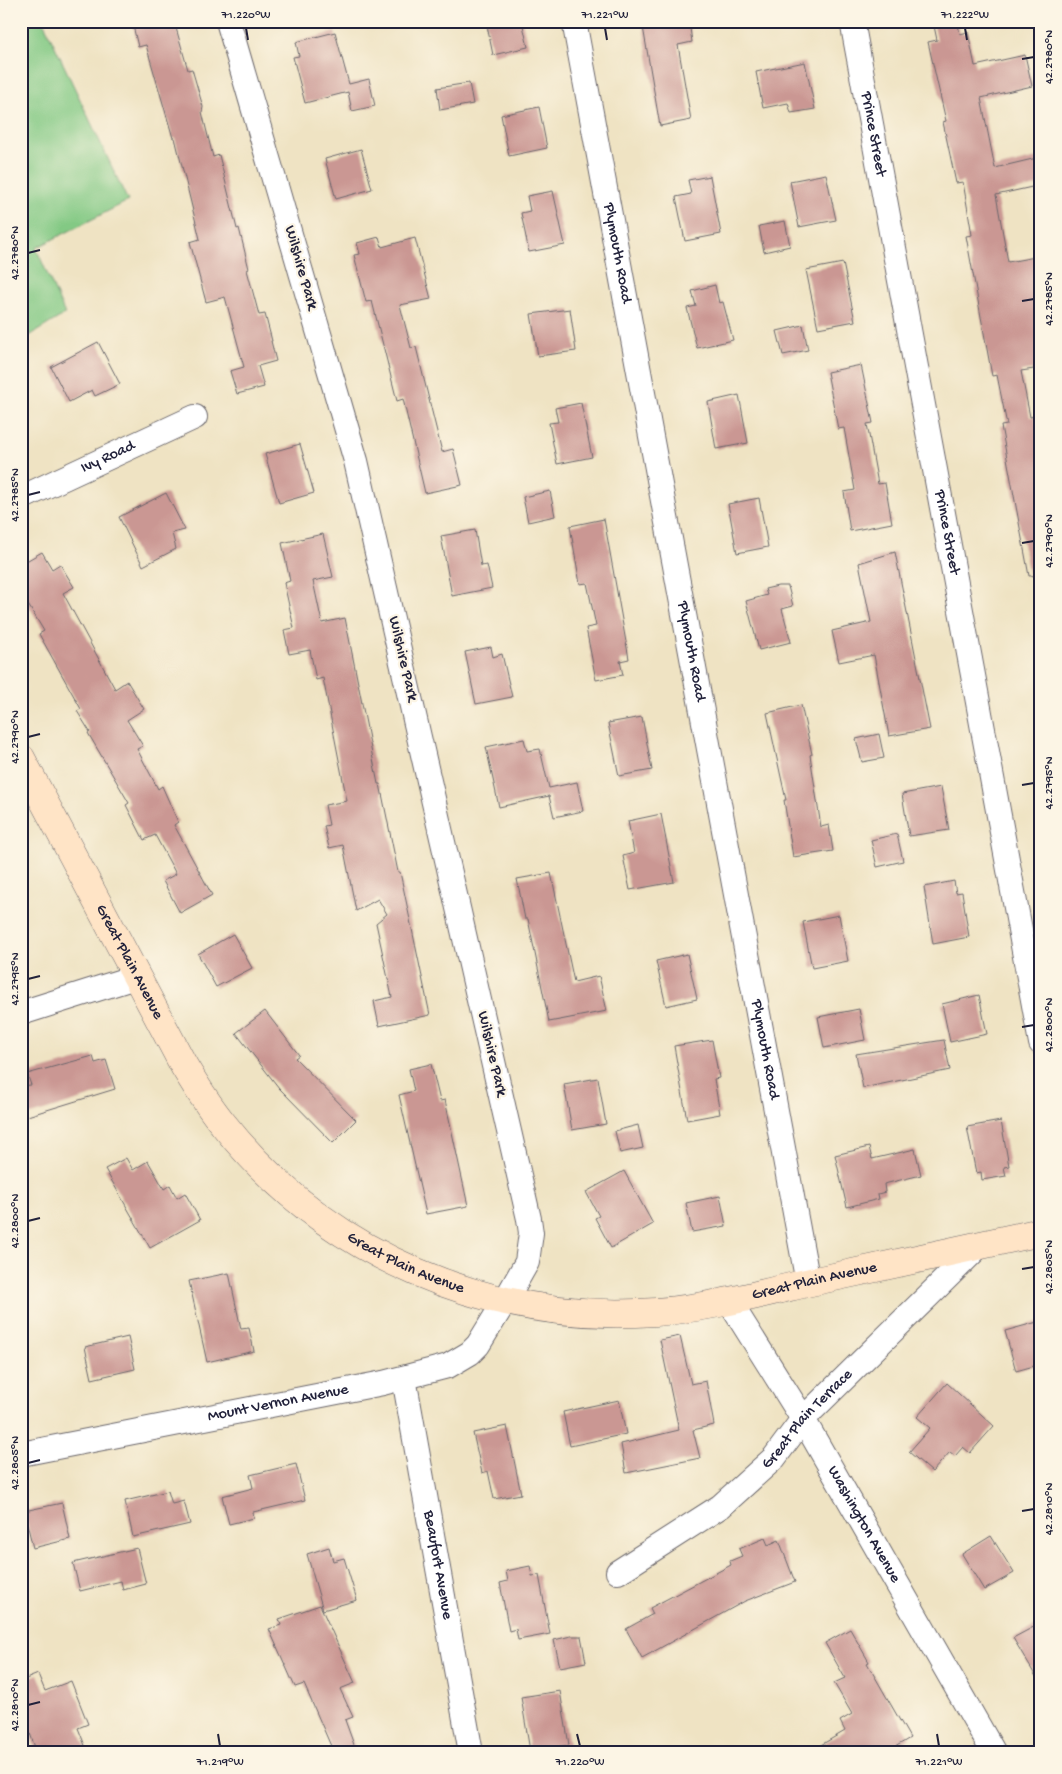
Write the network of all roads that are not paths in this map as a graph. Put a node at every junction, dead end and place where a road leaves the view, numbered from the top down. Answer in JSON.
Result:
{"nodes":[{"id":1,"x":228,"y":21,"type":"edge"},
{"id":2,"x":574,"y":21,"type":"edge"},
{"id":3,"x":852,"y":21,"type":"edge"},
{"id":4,"x":195,"y":416,"type":"dead end"},
{"id":5,"x":21,"y":498,"type":"edge"},
{"id":6,"x":21,"y":758,"type":"edge"},
{"id":7,"x":136,"y":977,"type":"junction"},
{"id":8,"x":21,"y":1013,"type":"edge"},
{"id":9,"x":1041,"y":1043,"type":"edge"},
{"id":10,"x":1041,"y":1232,"type":"edge"},
{"id":11,"x":980,"y":1245,"type":"junction"},
{"id":12,"x":808,"y":1283,"type":"junction"},
{"id":13,"x":506,"y":1301,"type":"junction"},
{"id":14,"x":729,"y":1301,"type":"junction"},
{"id":15,"x":404,"y":1378,"type":"junction"},
{"id":16,"x":803,"y":1419,"type":"junction"},
{"id":17,"x":21,"y":1454,"type":"edge"},
{"id":18,"x":618,"y":1572,"type":"dead end"},
{"id":19,"x":471,"y":1753,"type":"edge"},
{"id":20,"x":994,"y":1753,"type":"edge"}],
"edges":[{"from":1,"to":13,"type":"street","name":"Wilshire Park"},
{"from":2,"to":12,"type":"street","name":"Plymouth Road"},
{"from":3,"to":9,"type":"street","name":"Prince Street"},
{"from":4,"to":5,"type":"street","name":"Ivy Road"},
{"from":6,"to":7,"type":"main road","name":"Great Plain Avenue"},
{"from":7,"to":8,"type":"street"},
{"from":7,"to":13,"type":"main road","name":"Great Plain Avenue"},
{"from":10,"to":11,"type":"main road","name":"Great Plain Avenue"},
{"from":11,"to":12,"type":"main road","name":"Great Plain Avenue"},
{"from":11,"to":16,"type":"street","name":"Great Plain Terrace"},
{"from":12,"to":14,"type":"main road","name":"Great Plain Avenue"},
{"from":13,"to":14,"type":"main road","name":"Great Plain Avenue"},
{"from":13,"to":15,"type":"street","name":"Mount Vernon Avenue"},
{"from":14,"to":16,"type":"street","name":"Washington Avenue"},
{"from":15,"to":17,"type":"street","name":"Mount Vernon Avenue"},
{"from":15,"to":19,"type":"street","name":"Beaufort Avenue"},
{"from":16,"to":18,"type":"street","name":"Great Plain Terrace"},
{"from":16,"to":20,"type":"street","name":"Washington Avenue"}]}
